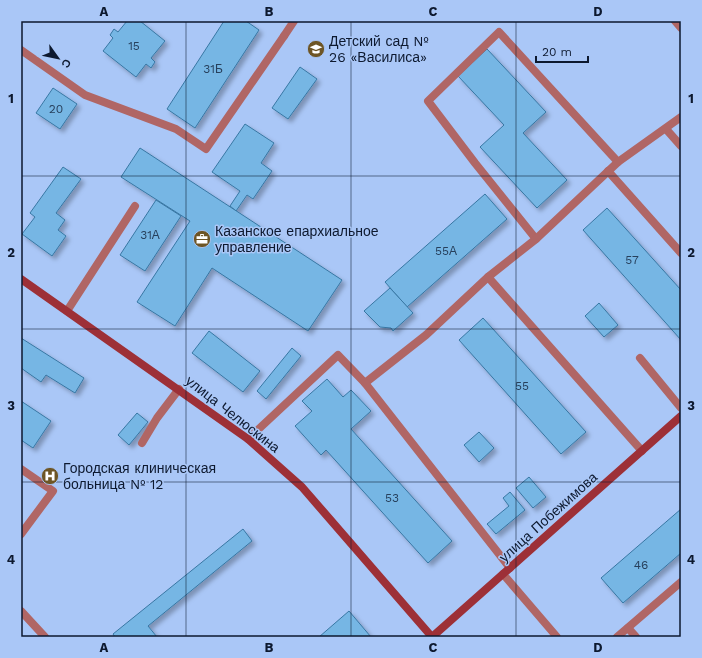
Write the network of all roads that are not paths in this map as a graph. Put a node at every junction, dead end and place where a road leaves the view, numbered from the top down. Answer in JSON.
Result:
{"nodes":[{"id":1,"x":294,"y":21,"type":"edge"},
{"id":2,"x":674,"y":21,"type":"edge"},
{"id":3,"x":681,"y":28,"type":"edge"},
{"id":4,"x":21,"y":50,"type":"edge"},
{"id":5,"x":681,"y":117,"type":"edge"},
{"id":6,"x":666,"y":129,"type":"junction"},
{"id":7,"x":681,"y":146,"type":"edge"},
{"id":8,"x":618,"y":162,"type":"junction"},
{"id":9,"x":608,"y":171,"type":"junction"},
{"id":10,"x":136,"y":206,"type":"dead end"},
{"id":11,"x":536,"y":239,"type":"junction"},
{"id":12,"x":681,"y":253,"type":"edge"},
{"id":13,"x":488,"y":277,"type":"junction"},
{"id":14,"x":21,"y":279,"type":"edge"},
{"id":15,"x":67,"y":310,"type":"junction"},
{"id":16,"x":640,"y":358,"type":"dead end"},
{"id":17,"x":365,"y":383,"type":"junction"},
{"id":18,"x":179,"y":389,"type":"junction"},
{"id":19,"x":681,"y":408,"type":"edge"},
{"id":20,"x":681,"y":416,"type":"edge"},
{"id":21,"x":248,"y":439,"type":"junction"},
{"id":22,"x":142,"y":443,"type":"dead end"},
{"id":23,"x":642,"y":451,"type":"junction"},
{"id":24,"x":21,"y":469,"type":"edge"},
{"id":25,"x":21,"y":534,"type":"edge"},
{"id":26,"x":510,"y":568,"type":"junction"},
{"id":27,"x":503,"y":574,"type":"junction"},
{"id":28,"x":681,"y":582,"type":"edge"},
{"id":29,"x":21,"y":611,"type":"edge"},
{"id":30,"x":628,"y":628,"type":"junction"},
{"id":31,"x":45,"y":637,"type":"edge"},
{"id":32,"x":432,"y":637,"type":"edge"},
{"id":33,"x":558,"y":637,"type":"edge"},
{"id":34,"x":617,"y":637,"type":"edge"},
{"id":35,"x":636,"y":637,"type":"edge"}],
"edges":[{"from":1,"to":4,"type":"street"},
{"from":2,"to":3,"type":"street"},
{"from":5,"to":6,"type":"street"},
{"from":6,"to":7,"type":"street"},
{"from":6,"to":8,"type":"street"},
{"from":8,"to":9,"type":"street"},
{"from":8,"to":11,"type":"street"},
{"from":9,"to":11,"type":"street"},
{"from":9,"to":12,"type":"street"},
{"from":10,"to":15,"type":"street"},
{"from":11,"to":13,"type":"street"},
{"from":13,"to":17,"type":"street"},
{"from":13,"to":23,"type":"street"},
{"from":14,"to":15,"type":"main road","name":"улица Челюскина"},
{"from":15,"to":18,"type":"main road","name":"улица Челюскина"},
{"from":16,"to":19,"type":"street"},
{"from":17,"to":21,"type":"street"},
{"from":17,"to":26,"type":"street"},
{"from":18,"to":21,"type":"main road","name":"улица Челюскина"},
{"from":18,"to":22,"type":"street"},
{"from":20,"to":23,"type":"main road","name":"улица Побежимова"},
{"from":21,"to":32,"type":"main road","name":"улица Челюскина"},
{"from":23,"to":26,"type":"main road","name":"улица Побежимова"},
{"from":24,"to":25,"type":"street"},
{"from":26,"to":27,"type":"main road","name":"улица Побежимова"},
{"from":27,"to":32,"type":"main road","name":"улица Побежимова"},
{"from":27,"to":33,"type":"street"},
{"from":28,"to":30,"type":"street"},
{"from":29,"to":31,"type":"street"},
{"from":30,"to":34,"type":"street"},
{"from":30,"to":35,"type":"street"}]}
